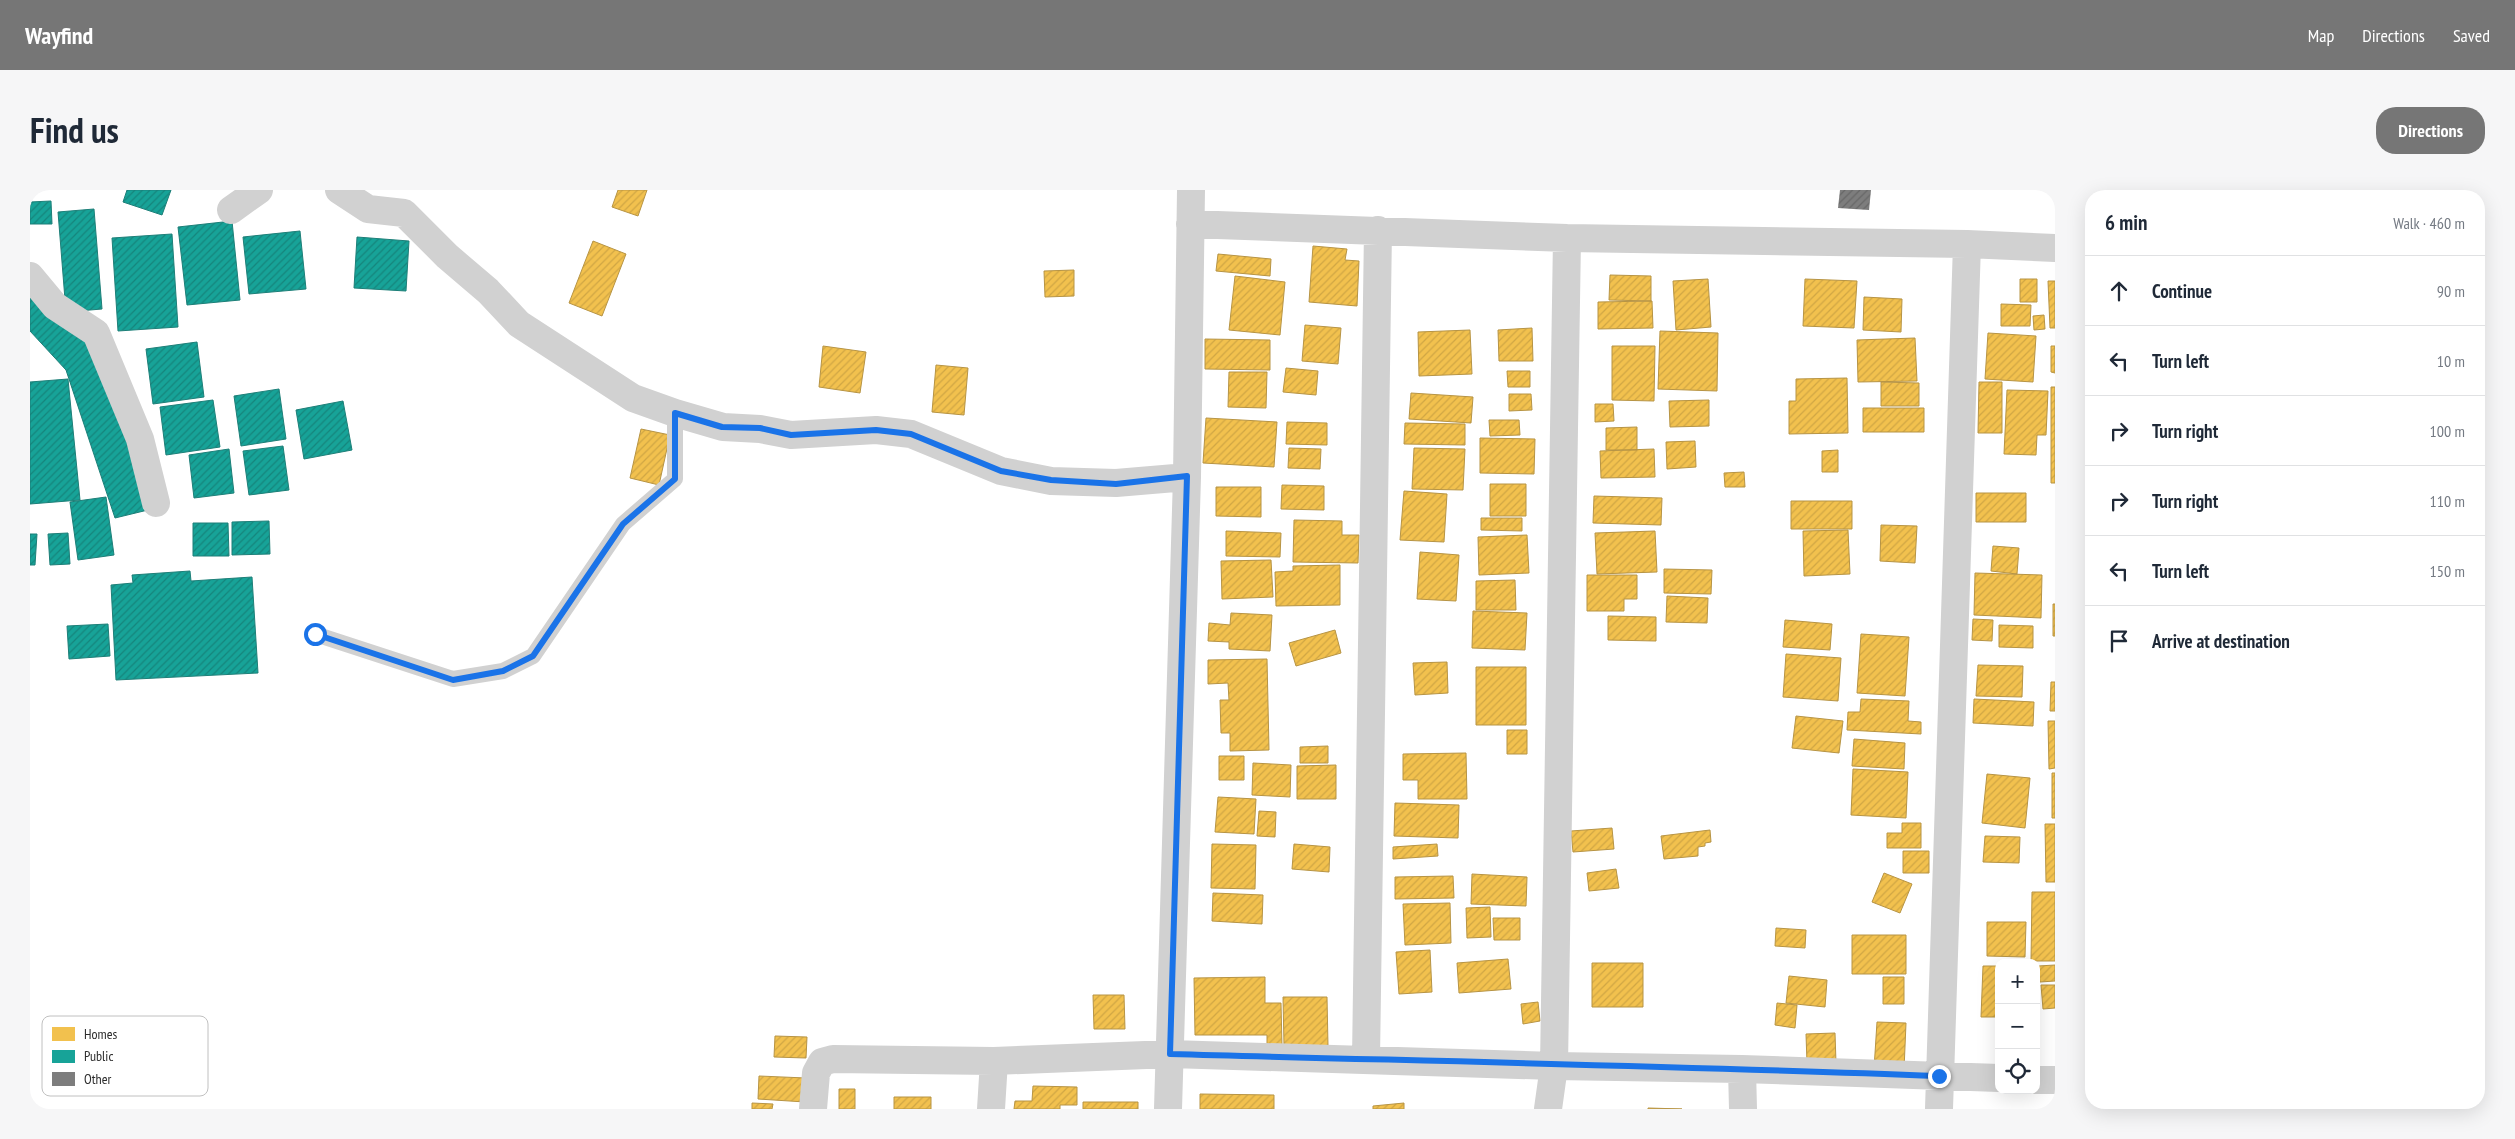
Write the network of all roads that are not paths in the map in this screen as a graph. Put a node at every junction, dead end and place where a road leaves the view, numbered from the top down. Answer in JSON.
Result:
{"nodes":[{"id":1,"x":259,"y":190,"type":"edge"},
{"id":2,"x":338,"y":190,"type":"edge"},
{"id":3,"x":1191,"y":190,"type":"edge"},
{"id":4,"x":231,"y":210,"type":"dead end"},
{"id":5,"x":1190,"y":224,"type":"junction"},
{"id":6,"x":1378,"y":230,"type":"junction"},
{"id":7,"x":1567,"y":238,"type":"junction"},
{"id":8,"x":1967,"y":244,"type":"junction"},
{"id":9,"x":2055,"y":248,"type":"edge"},
{"id":10,"x":30,"y":276,"type":"edge"},
{"id":11,"x":675,"y":413,"type":"junction"},
{"id":12,"x":1187,"y":476,"type":"junction"},
{"id":13,"x":156,"y":502,"type":"dead end"},
{"id":14,"x":315,"y":634,"type":"dead end"},
{"id":15,"x":1170,"y":1054,"type":"junction"},
{"id":16,"x":1366,"y":1059,"type":"junction"},
{"id":17,"x":994,"y":1061,"type":"junction"},
{"id":18,"x":1554,"y":1066,"type":"junction"},
{"id":19,"x":1742,"y":1069,"type":"junction"},
{"id":20,"x":1939,"y":1076,"type":"junction"},
{"id":21,"x":1995,"y":1078,"type":"edge"},
{"id":22,"x":2040,"y":1080,"type":"edge"},
{"id":23,"x":2055,"y":1080,"type":"edge"},
{"id":24,"x":814,"y":1109,"type":"edge"},
{"id":25,"x":991,"y":1109,"type":"edge"},
{"id":26,"x":1168,"y":1109,"type":"edge"},
{"id":27,"x":1548,"y":1109,"type":"edge"},
{"id":28,"x":1743,"y":1109,"type":"edge"},
{"id":29,"x":1939,"y":1109,"type":"edge"}],
"edges":[{"from":1,"to":4,"type":"street"},
{"from":2,"to":11,"type":"street"},
{"from":3,"to":5,"type":"street"},
{"from":5,"to":6,"type":"street"},
{"from":5,"to":12,"type":"street"},
{"from":6,"to":7,"type":"street"},
{"from":6,"to":16,"type":"street"},
{"from":7,"to":8,"type":"street"},
{"from":7,"to":18,"type":"street"},
{"from":8,"to":9,"type":"street"},
{"from":8,"to":20,"type":"street"},
{"from":10,"to":13,"type":"street"},
{"from":11,"to":12,"type":"street"},
{"from":11,"to":14,"type":"lane"},
{"from":12,"to":15,"type":"street"},
{"from":15,"to":16,"type":"street"},
{"from":15,"to":17,"type":"street"},
{"from":15,"to":26,"type":"street"},
{"from":16,"to":18,"type":"street"},
{"from":17,"to":24,"type":"street"},
{"from":17,"to":25,"type":"street"},
{"from":18,"to":19,"type":"street"},
{"from":18,"to":27,"type":"street"},
{"from":19,"to":20,"type":"street"},
{"from":19,"to":28,"type":"street"},
{"from":20,"to":21,"type":"street"},
{"from":20,"to":29,"type":"street"},
{"from":22,"to":23,"type":"street"}]}
